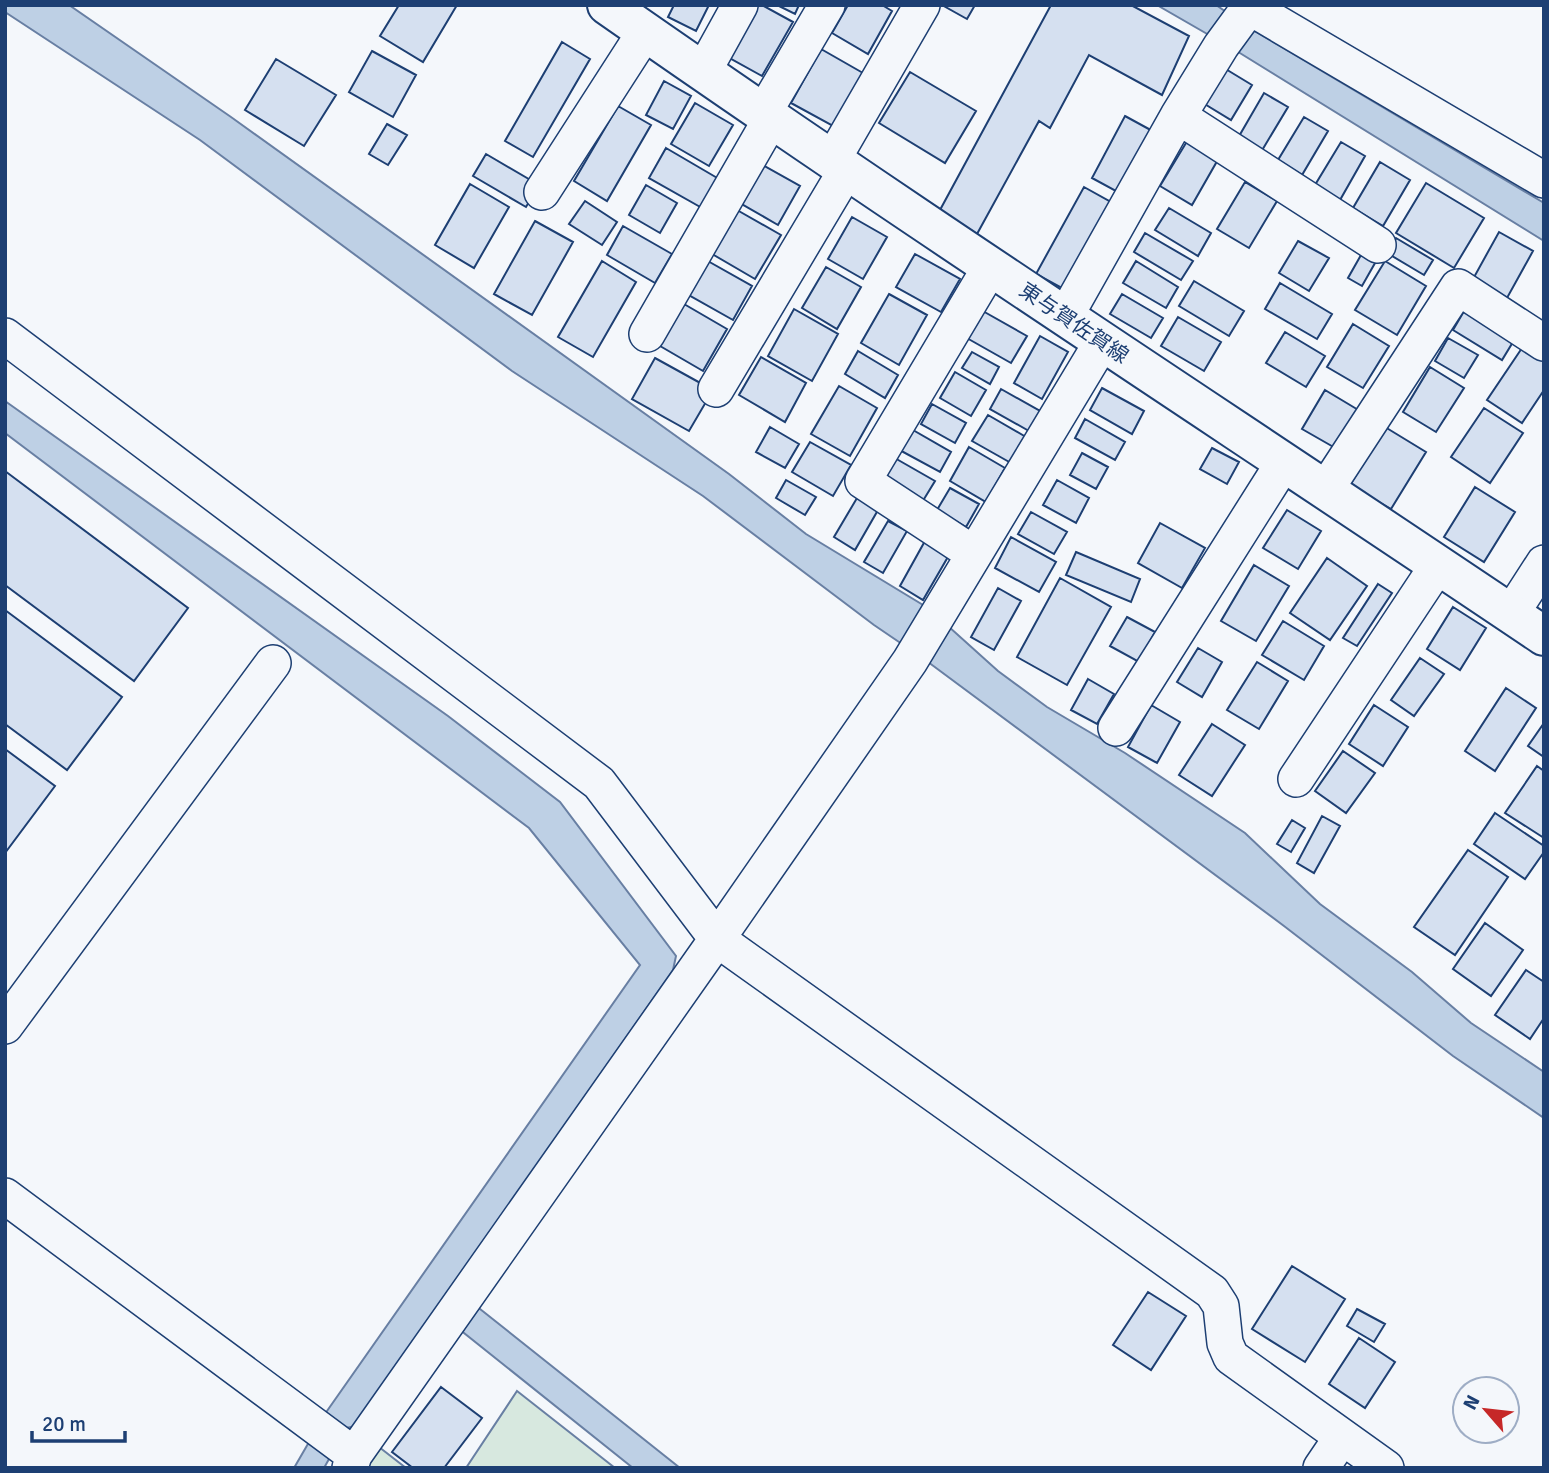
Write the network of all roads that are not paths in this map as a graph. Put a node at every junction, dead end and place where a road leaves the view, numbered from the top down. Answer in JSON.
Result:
{"nodes":[{"id":1,"x":607,"y":5,"type":"edge"},
{"id":2,"x":740,"y":5,"type":"edge"},
{"id":3,"x":827,"y":5,"type":"edge"},
{"id":4,"x":922,"y":5,"type":"edge"},
{"id":5,"x":1246,"y":9,"type":"edge"},
{"id":6,"x":645,"y":32,"type":"junction"},
{"id":7,"x":703,"y":72,"type":"junction"},
{"id":8,"x":1178,"y":116,"type":"junction"},
{"id":9,"x":767,"y":117,"type":"junction"},
{"id":10,"x":840,"y":164,"type":"junction"},
{"id":11,"x":1544,"y":180,"type":"edge"},
{"id":12,"x":542,"y":192,"type":"dead end"},
{"id":13,"x":1378,"y":244,"type":"dead end"},
{"id":14,"x":990,"y":266,"type":"junction"},
{"id":15,"x":1065,"y":317,"type":"junction"},
{"id":16,"x":647,"y":334,"type":"dead end"},
{"id":17,"x":5,"y":336,"type":"edge"},
{"id":18,"x":1102,"y":341,"type":"junction"},
{"id":19,"x":1544,"y":343,"type":"edge"},
{"id":20,"x":716,"y":389,"type":"dead end"},
{"id":21,"x":1284,"y":462,"type":"junction"},
{"id":22,"x":1326,"y":489,"type":"junction"},
{"id":23,"x":974,"y":554,"type":"junction"},
{"id":24,"x":1544,"y":563,"type":"edge"},
{"id":25,"x":1438,"y":565,"type":"junction"},
{"id":26,"x":1511,"y":614,"type":"junction"},
{"id":27,"x":1544,"y":636,"type":"edge"},
{"id":28,"x":273,"y":663,"type":"dead end"},
{"id":29,"x":1116,"y":728,"type":"dead end"},
{"id":30,"x":1296,"y":779,"type":"dead end"},
{"id":31,"x":718,"y":939,"type":"junction"},
{"id":32,"x":5,"y":1026,"type":"edge"},
{"id":33,"x":5,"y":1196,"type":"edge"},
{"id":34,"x":1342,"y":1437,"type":"junction"},
{"id":35,"x":339,"y":1447,"type":"edge"},
{"id":36,"x":1321,"y":1468,"type":"edge"},
{"id":37,"x":1386,"y":1468,"type":"edge"}],
"edges":[{"from":1,"to":6,"type":"main road","name":"東与賀佐賀線"},
{"from":2,"to":7,"type":"street"},
{"from":3,"to":9,"type":"street"},
{"from":4,"to":10,"type":"street"},
{"from":5,"to":8,"type":"street"},
{"from":5,"to":11,"type":"street"},
{"from":6,"to":7,"type":"main road","name":"東与賀佐賀線"},
{"from":6,"to":12,"type":"street"},
{"from":7,"to":9,"type":"main road","name":"東与賀佐賀線"},
{"from":8,"to":13,"type":"street"},
{"from":8,"to":15,"type":"street"},
{"from":9,"to":10,"type":"main road","name":"東与賀佐賀線"},
{"from":9,"to":16,"type":"street"},
{"from":10,"to":14,"type":"main road","name":"東与賀佐賀線"},
{"from":10,"to":20,"type":"street"},
{"from":14,"to":15,"type":"main road","name":"東与賀佐賀線"},
{"from":14,"to":23,"type":"street"},
{"from":15,"to":18,"type":"main road","name":"東与賀佐賀線"},
{"from":17,"to":31,"type":"street"},
{"from":18,"to":21,"type":"main road","name":"東与賀佐賀線"},
{"from":18,"to":23,"type":"street"},
{"from":19,"to":22,"type":"street"},
{"from":21,"to":22,"type":"main road","name":"東与賀佐賀線"},
{"from":21,"to":29,"type":"street"},
{"from":22,"to":25,"type":"main road","name":"東与賀佐賀線"},
{"from":23,"to":31,"type":"street"},
{"from":24,"to":26,"type":"street"},
{"from":25,"to":26,"type":"main road","name":"東与賀佐賀線"},
{"from":25,"to":30,"type":"street"},
{"from":26,"to":27,"type":"main road","name":"東与賀佐賀線"},
{"from":28,"to":32,"type":"street"},
{"from":31,"to":34,"type":"street"},
{"from":31,"to":35,"type":"street"},
{"from":33,"to":35,"type":"street"},
{"from":34,"to":36,"type":"street"},
{"from":34,"to":37,"type":"street"}]}
